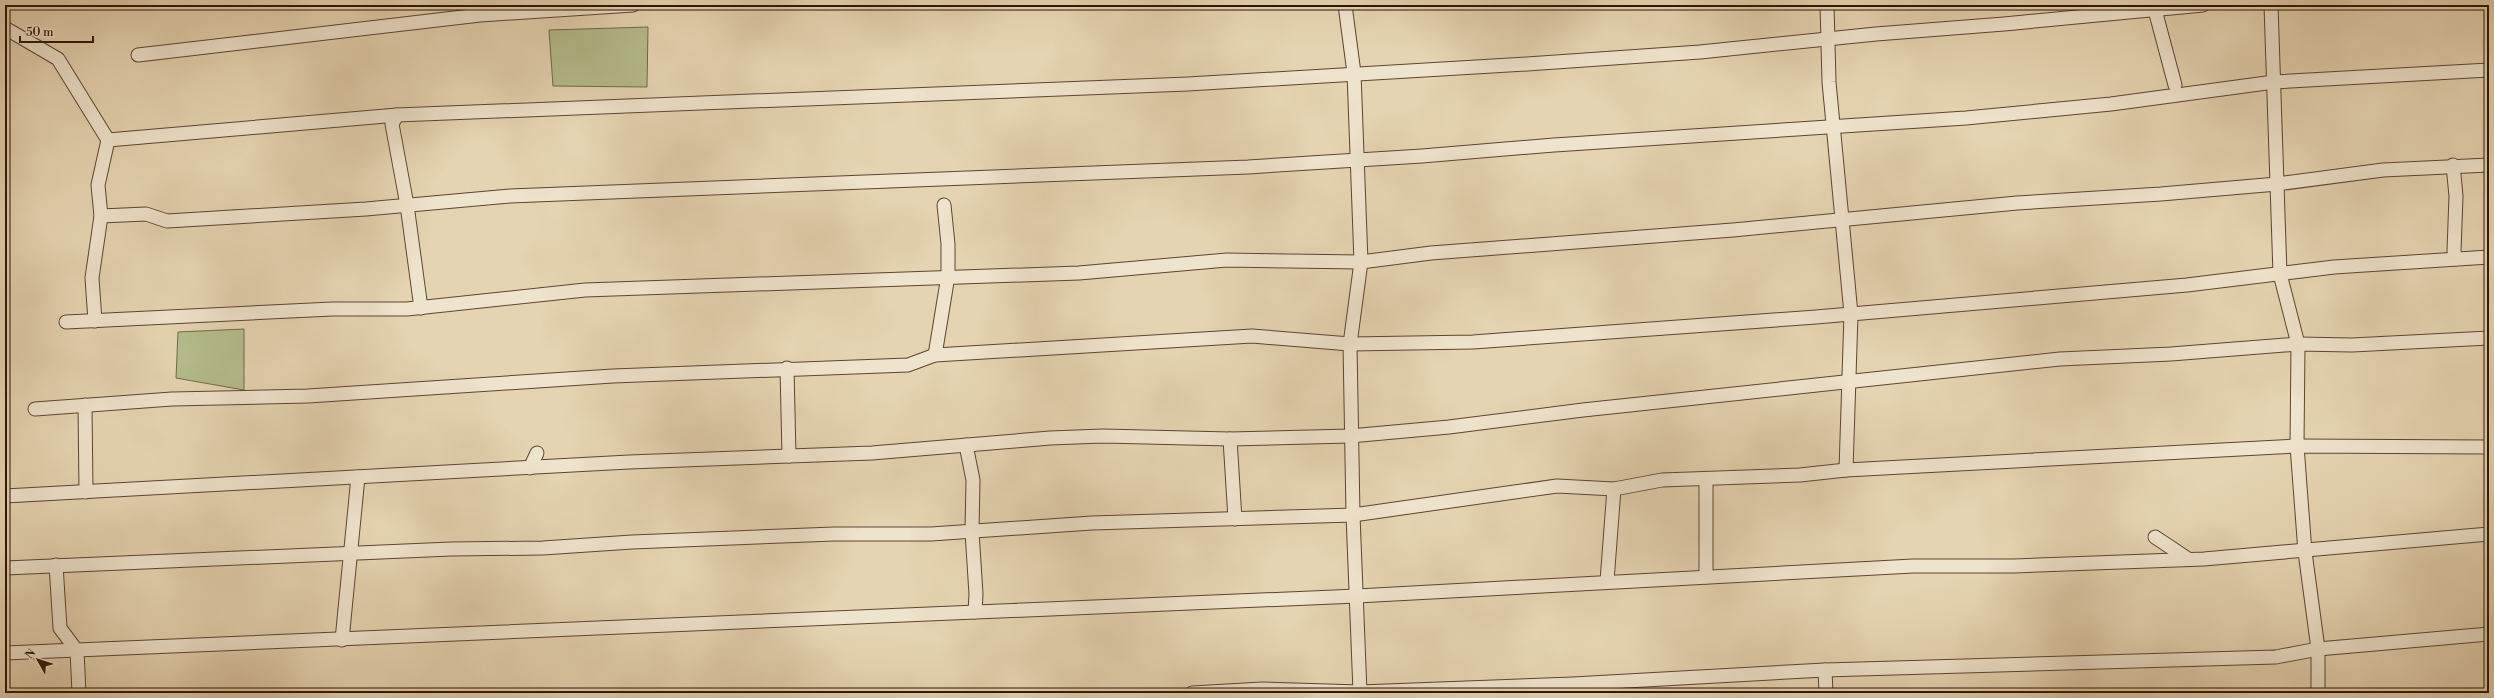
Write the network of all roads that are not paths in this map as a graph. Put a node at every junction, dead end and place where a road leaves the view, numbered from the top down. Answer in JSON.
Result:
{"nodes":[{"id":1,"x":633,"y":5,"type":"edge"},
{"id":2,"x":1345,"y":5,"type":"edge"},
{"id":3,"x":1827,"y":5,"type":"edge"},
{"id":4,"x":2203,"y":5,"type":"edge"},
{"id":5,"x":2271,"y":5,"type":"edge"},
{"id":6,"x":2155,"y":10,"type":"junction"},
{"id":7,"x":2076,"y":11,"type":"edge"},
{"id":8,"x":5,"y":28,"type":"edge"},
{"id":9,"x":1826,"y":39,"type":"junction"},
{"id":10,"x":138,"y":55,"type":"dead end"},
{"id":11,"x":2489,"y":70,"type":"edge"},
{"id":12,"x":1354,"y":73,"type":"junction"},
{"id":13,"x":2274,"y":82,"type":"junction"},
{"id":14,"x":2175,"y":85,"type":"dead end"},
{"id":15,"x":397,"y":115,"type":"junction"},
{"id":16,"x":1834,"y":126,"type":"junction"},
{"id":17,"x":108,"y":140,"type":"junction"},
{"id":18,"x":1358,"y":159,"type":"junction"},
{"id":19,"x":2453,"y":165,"type":"junction"},
{"id":20,"x":2489,"y":165,"type":"edge"},
{"id":21,"x":2276,"y":184,"type":"junction"},
{"id":22,"x":407,"y":205,"type":"junction"},
{"id":23,"x":944,"y":205,"type":"dead end"},
{"id":24,"x":101,"y":216,"type":"junction"},
{"id":25,"x":1843,"y":219,"type":"junction"},
{"id":26,"x":2489,"y":256,"type":"edge"},
{"id":27,"x":2456,"y":259,"type":"junction"},
{"id":28,"x":1361,"y":262,"type":"junction"},
{"id":29,"x":2280,"y":274,"type":"junction"},
{"id":30,"x":948,"y":276,"type":"junction"},
{"id":31,"x":421,"y":308,"type":"junction"},
{"id":32,"x":1851,"y":314,"type":"junction"},
{"id":33,"x":95,"y":321,"type":"junction"},
{"id":34,"x":66,"y":322,"type":"dead end"},
{"id":35,"x":2489,"y":338,"type":"edge"},
{"id":36,"x":1350,"y":344,"type":"junction"},
{"id":37,"x":2298,"y":344,"type":"junction"},
{"id":38,"x":935,"y":356,"type":"junction"},
{"id":39,"x":787,"y":368,"type":"junction"},
{"id":40,"x":1850,"y":381,"type":"junction"},
{"id":41,"x":85,"y":405,"type":"junction"},
{"id":42,"x":35,"y":409,"type":"dead end"},
{"id":43,"x":1350,"y":436,"type":"junction"},
{"id":44,"x":1230,"y":439,"type":"junction"},
{"id":45,"x":966,"y":444,"type":"junction"},
{"id":46,"x":2297,"y":446,"type":"junction"},
{"id":47,"x":2489,"y":448,"type":"edge"},
{"id":48,"x":537,"y":453,"type":"dead end"},
{"id":49,"x":789,"y":456,"type":"junction"},
{"id":50,"x":530,"y":468,"type":"junction"},
{"id":51,"x":1846,"y":470,"type":"junction"},
{"id":52,"x":358,"y":477,"type":"junction"},
{"id":53,"x":1706,"y":479,"type":"junction"},
{"id":54,"x":1614,"y":489,"type":"junction"},
{"id":55,"x":86,"y":492,"type":"junction"},
{"id":56,"x":5,"y":496,"type":"edge"},
{"id":57,"x":1353,"y":514,"type":"junction"},
{"id":58,"x":1235,"y":519,"type":"junction"},
{"id":59,"x":972,"y":532,"type":"junction"},
{"id":60,"x":2489,"y":534,"type":"edge"},
{"id":61,"x":2155,"y":537,"type":"dead end"},
{"id":62,"x":2305,"y":552,"type":"junction"},
{"id":63,"x":352,"y":553,"type":"junction"},
{"id":64,"x":2188,"y":559,"type":"junction"},
{"id":65,"x":56,"y":565,"type":"junction"},
{"id":66,"x":5,"y":568,"type":"edge"},
{"id":67,"x":1706,"y":577,"type":"junction"},
{"id":68,"x":1607,"y":581,"type":"junction"},
{"id":69,"x":1357,"y":596,"type":"junction"},
{"id":70,"x":974,"y":612,"type":"junction"},
{"id":71,"x":2489,"y":634,"type":"edge"},
{"id":72,"x":342,"y":640,"type":"junction"},
{"id":73,"x":2318,"y":649,"type":"junction"},
{"id":74,"x":77,"y":651,"type":"junction"},
{"id":75,"x":5,"y":653,"type":"edge"},
{"id":76,"x":1824,"y":670,"type":"junction"},
{"id":77,"x":1360,"y":692,"type":"junction"},
{"id":78,"x":79,"y":693,"type":"edge"},
{"id":79,"x":1192,"y":693,"type":"edge"},
{"id":80,"x":1826,"y":693,"type":"edge"},
{"id":81,"x":2318,"y":693,"type":"edge"}],
"edges":[{"from":1,"to":10,"type":"street"},
{"from":2,"to":12,"type":"street"},
{"from":3,"to":9,"type":"street"},
{"from":4,"to":6,"type":"street"},
{"from":5,"to":13,"type":"street"},
{"from":6,"to":7,"type":"street"},
{"from":6,"to":14,"type":"street"},
{"from":7,"to":9,"type":"street"},
{"from":8,"to":17,"type":"street"},
{"from":9,"to":12,"type":"street"},
{"from":9,"to":16,"type":"street"},
{"from":11,"to":13,"type":"street"},
{"from":12,"to":15,"type":"street"},
{"from":12,"to":18,"type":"street"},
{"from":13,"to":16,"type":"street"},
{"from":13,"to":21,"type":"street"},
{"from":15,"to":17,"type":"street"},
{"from":15,"to":22,"type":"street"},
{"from":16,"to":18,"type":"street"},
{"from":16,"to":25,"type":"street"},
{"from":17,"to":24,"type":"street"},
{"from":18,"to":22,"type":"street"},
{"from":18,"to":28,"type":"street"},
{"from":19,"to":20,"type":"street"},
{"from":19,"to":21,"type":"street"},
{"from":19,"to":27,"type":"street"},
{"from":21,"to":25,"type":"street"},
{"from":21,"to":29,"type":"street"},
{"from":22,"to":24,"type":"street"},
{"from":22,"to":31,"type":"street"},
{"from":23,"to":30,"type":"street"},
{"from":24,"to":33,"type":"street"},
{"from":25,"to":28,"type":"street"},
{"from":25,"to":32,"type":"street"},
{"from":26,"to":27,"type":"street"},
{"from":27,"to":29,"type":"street"},
{"from":28,"to":30,"type":"street"},
{"from":28,"to":36,"type":"street"},
{"from":29,"to":32,"type":"street"},
{"from":29,"to":37,"type":"street"},
{"from":30,"to":31,"type":"street"},
{"from":30,"to":38,"type":"street"},
{"from":31,"to":33,"type":"street"},
{"from":32,"to":36,"type":"street"},
{"from":32,"to":40,"type":"street"},
{"from":33,"to":34,"type":"street"},
{"from":35,"to":37,"type":"street"},
{"from":36,"to":38,"type":"street"},
{"from":36,"to":43,"type":"street"},
{"from":37,"to":40,"type":"street"},
{"from":37,"to":46,"type":"street"},
{"from":38,"to":39,"type":"street"},
{"from":39,"to":41,"type":"street"},
{"from":39,"to":49,"type":"street"},
{"from":40,"to":43,"type":"street"},
{"from":40,"to":51,"type":"street"},
{"from":41,"to":42,"type":"street"},
{"from":41,"to":55,"type":"street"},
{"from":43,"to":44,"type":"street"},
{"from":43,"to":57,"type":"street"},
{"from":44,"to":45,"type":"street"},
{"from":44,"to":58,"type":"street"},
{"from":45,"to":49,"type":"street"},
{"from":45,"to":59,"type":"street"},
{"from":46,"to":47,"type":"street"},
{"from":46,"to":51,"type":"street"},
{"from":46,"to":62,"type":"street"},
{"from":48,"to":50,"type":"street"},
{"from":49,"to":50,"type":"street"},
{"from":50,"to":52,"type":"street"},
{"from":51,"to":53,"type":"street"},
{"from":52,"to":55,"type":"street"},
{"from":52,"to":63,"type":"street"},
{"from":53,"to":54,"type":"street"},
{"from":53,"to":67,"type":"street"},
{"from":54,"to":57,"type":"street"},
{"from":54,"to":68,"type":"street"},
{"from":55,"to":56,"type":"street"},
{"from":57,"to":58,"type":"street"},
{"from":57,"to":69,"type":"street"},
{"from":58,"to":59,"type":"street"},
{"from":59,"to":63,"type":"street"},
{"from":59,"to":70,"type":"street"},
{"from":60,"to":62,"type":"street"},
{"from":61,"to":64,"type":"street"},
{"from":62,"to":64,"type":"street"},
{"from":62,"to":73,"type":"street"},
{"from":63,"to":65,"type":"street"},
{"from":63,"to":72,"type":"street"},
{"from":64,"to":67,"type":"street"},
{"from":65,"to":66,"type":"street"},
{"from":65,"to":74,"type":"street"},
{"from":67,"to":68,"type":"street"},
{"from":68,"to":69,"type":"street"},
{"from":69,"to":70,"type":"street"},
{"from":69,"to":77,"type":"street"},
{"from":70,"to":72,"type":"street"},
{"from":71,"to":73,"type":"street"},
{"from":72,"to":74,"type":"street"},
{"from":73,"to":76,"type":"street"},
{"from":73,"to":81,"type":"street"},
{"from":74,"to":75,"type":"street"},
{"from":74,"to":78,"type":"street"},
{"from":76,"to":77,"type":"street"},
{"from":76,"to":80,"type":"street"},
{"from":77,"to":79,"type":"street"}]}
